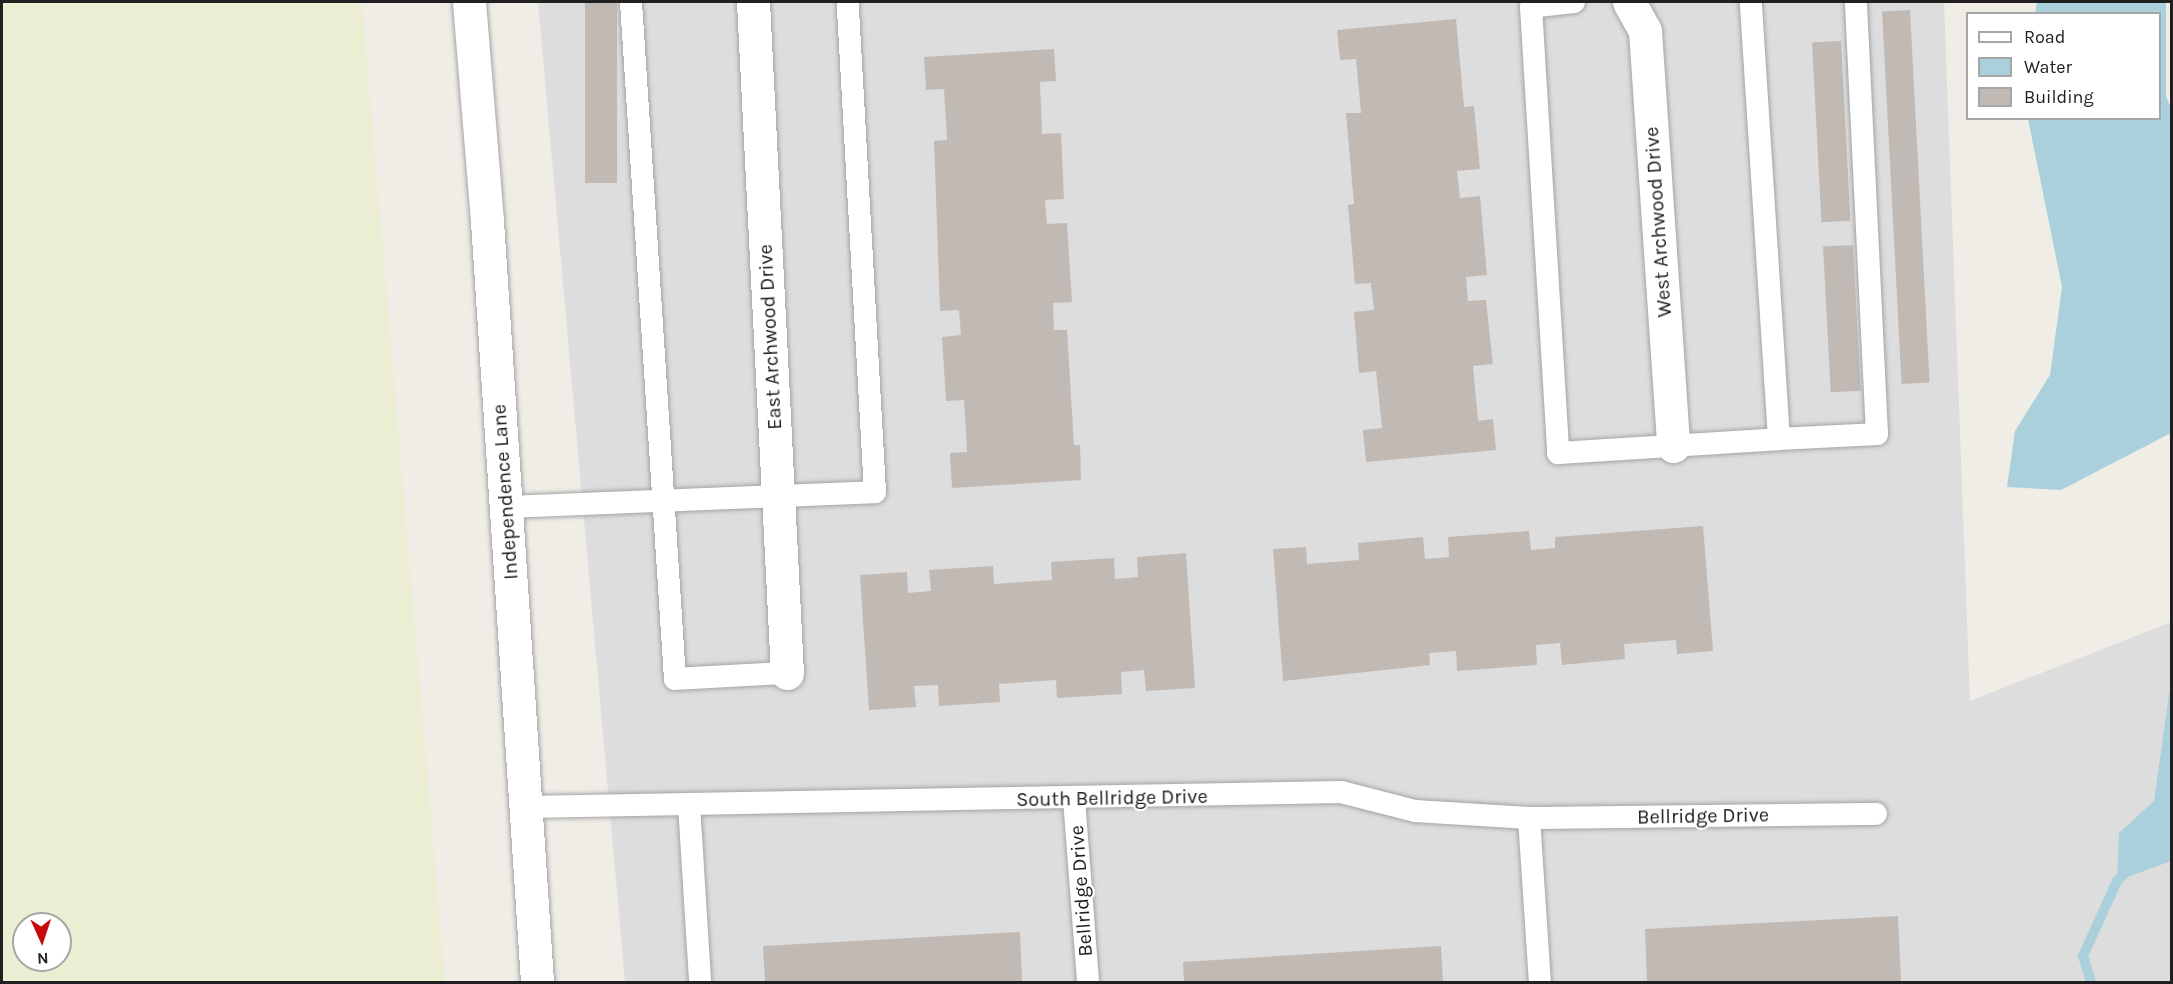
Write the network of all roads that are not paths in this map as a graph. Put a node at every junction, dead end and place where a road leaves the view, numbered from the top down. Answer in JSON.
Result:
{"nodes":[{"id":1,"x":468,"y":2,"type":"edge"},
{"id":2,"x":631,"y":2,"type":"edge"},
{"id":3,"x":753,"y":2,"type":"edge"},
{"id":4,"x":848,"y":2,"type":"edge"},
{"id":5,"x":1574,"y":2,"type":"edge"},
{"id":6,"x":1629,"y":2,"type":"edge"},
{"id":7,"x":1751,"y":2,"type":"edge"},
{"id":8,"x":1856,"y":2,"type":"edge"},
{"id":9,"x":1779,"y":439,"type":"junction"},
{"id":10,"x":1673,"y":446,"type":"junction"},
{"id":11,"x":778,"y":497,"type":"junction"},
{"id":12,"x":663,"y":499,"type":"junction"},
{"id":13,"x":506,"y":507,"type":"junction"},
{"id":14,"x":787,"y":673,"type":"joint"},
{"id":15,"x":1074,"y":799,"type":"junction"},
{"id":16,"x":690,"y":805,"type":"junction"},
{"id":17,"x":526,"y":807,"type":"junction"},
{"id":18,"x":1876,"y":814,"type":"dead end"},
{"id":19,"x":1529,"y":818,"type":"junction"},
{"id":20,"x":537,"y":982,"type":"edge"},
{"id":21,"x":700,"y":982,"type":"edge"},
{"id":22,"x":1088,"y":982,"type":"edge"},
{"id":23,"x":1540,"y":982,"type":"edge"}],
"edges":[{"from":1,"to":13,"type":"street","name":"Independence Lane"},
{"from":2,"to":12,"type":"lane"},
{"from":3,"to":11,"type":"street","name":"East Archwood Drive"},
{"from":4,"to":11,"type":"lane"},
{"from":5,"to":10,"type":"lane"},
{"from":6,"to":10,"type":"street","name":"West Archwood Drive"},
{"from":7,"to":9,"type":"lane"},
{"from":8,"to":9,"type":"lane"},
{"from":9,"to":10,"type":"lane"},
{"from":11,"to":12,"type":"lane"},
{"from":11,"to":14,"type":"street","name":"East Archwood Drive"},
{"from":12,"to":13,"type":"lane"},
{"from":12,"to":14,"type":"lane"},
{"from":13,"to":17,"type":"street","name":"Independence Lane"},
{"from":15,"to":16,"type":"lane","name":"South Bellridge Drive"},
{"from":15,"to":19,"type":"lane","name":"South Bellridge Drive"},
{"from":15,"to":22,"type":"lane","name":"Bellridge Drive"},
{"from":16,"to":17,"type":"lane","name":"South Bellridge Drive"},
{"from":16,"to":21,"type":"lane"},
{"from":17,"to":20,"type":"street","name":"Independence Lane"},
{"from":18,"to":19,"type":"lane","name":"Bellridge Drive"},
{"from":19,"to":23,"type":"lane"}]}
